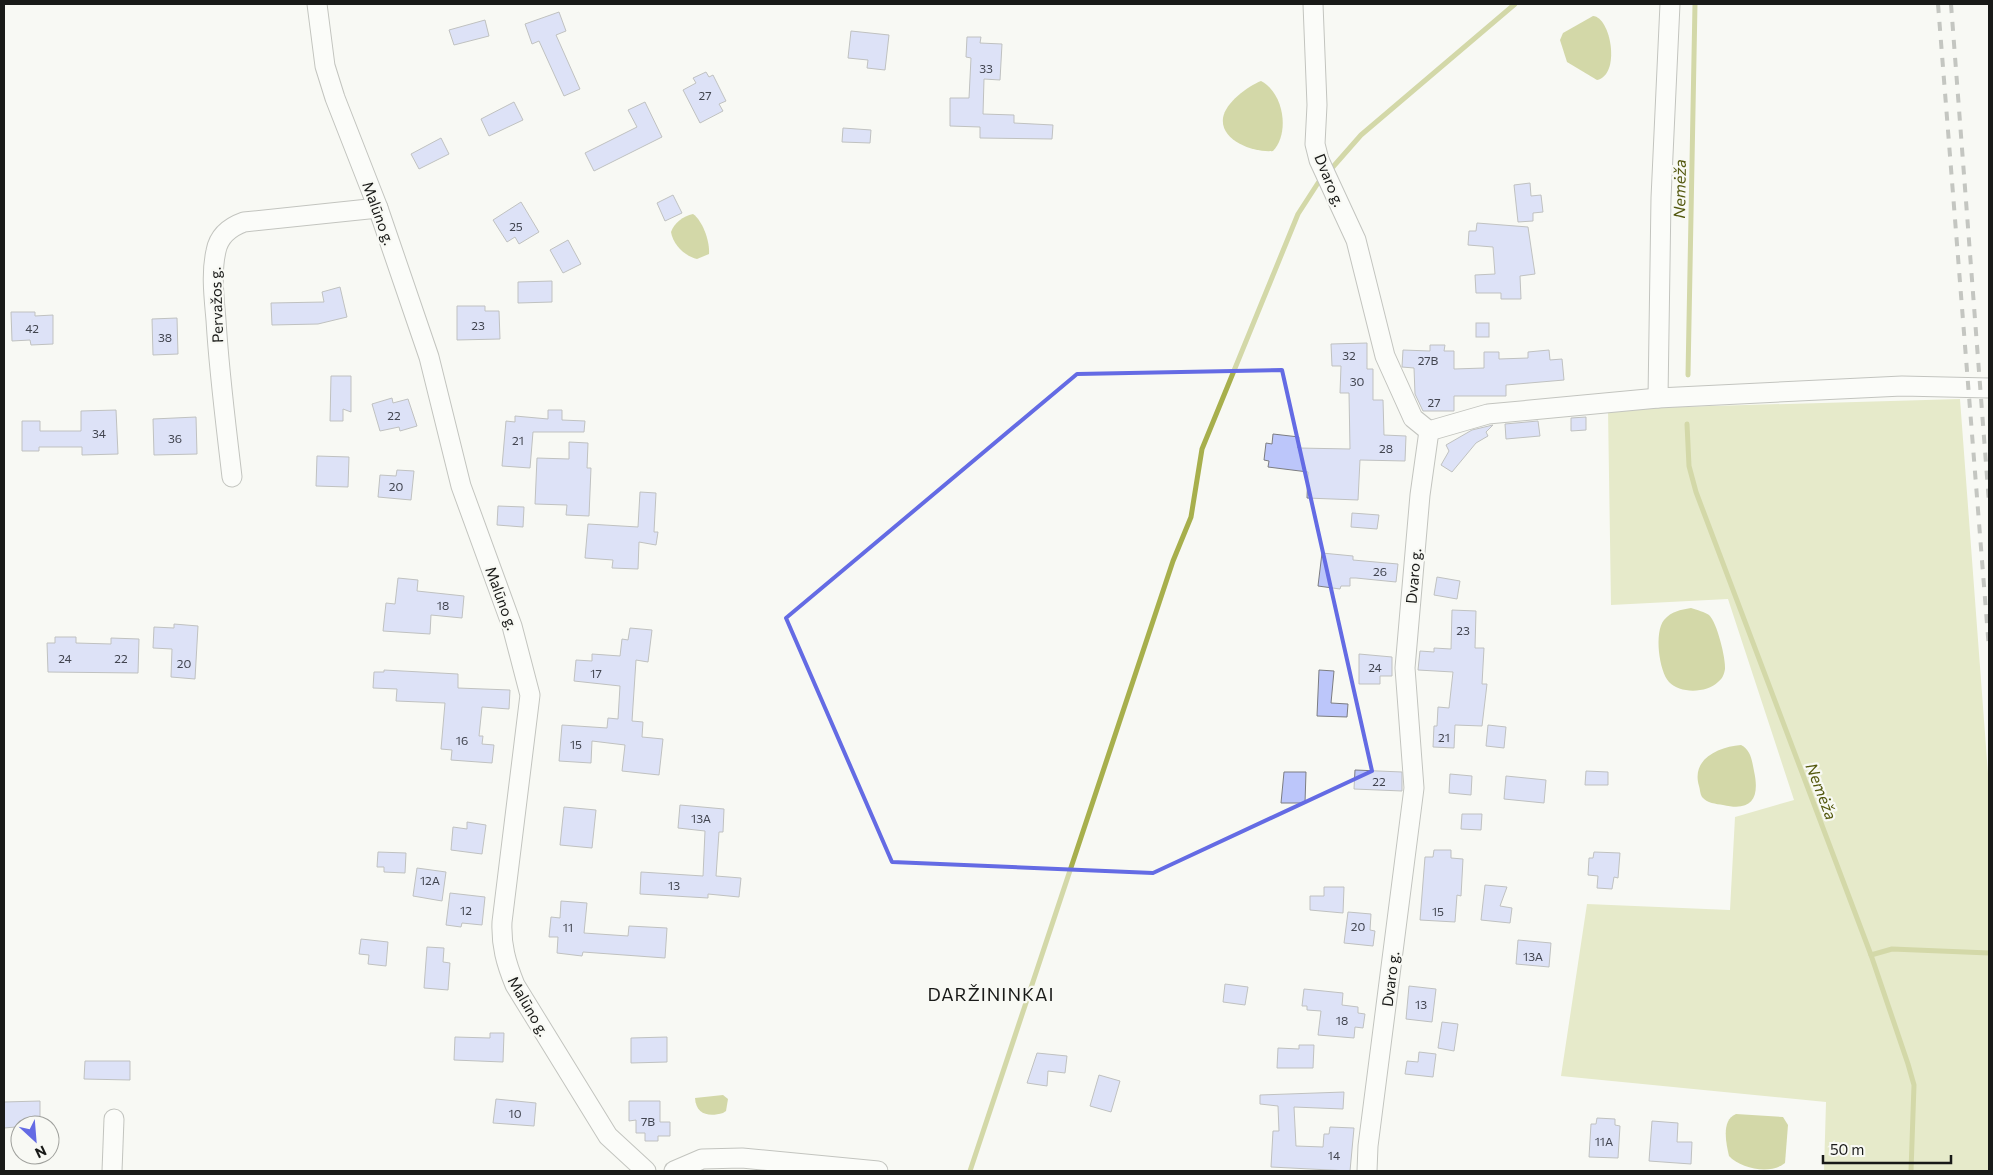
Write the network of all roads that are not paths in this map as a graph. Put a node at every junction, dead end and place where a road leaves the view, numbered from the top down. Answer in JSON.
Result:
{"nodes":[{"id":1,"x":317,"y":4,"type":"edge"},
{"id":2,"x":1313,"y":4,"type":"edge"},
{"id":3,"x":1670,"y":4,"type":"edge"},
{"id":4,"x":378,"y":208,"type":"junction"},
{"id":5,"x":1985,"y":387,"type":"edge"},
{"id":6,"x":1658,"y":398,"type":"junction"},
{"id":7,"x":1429,"y":431,"type":"junction"},
{"id":8,"x":232,"y":477,"type":"dead end"},
{"id":9,"x":114,"y":1119,"type":"dead end"},
{"id":10,"x":112,"y":1171,"type":"edge"},
{"id":11,"x":646,"y":1171,"type":"edge"},
{"id":12,"x":674,"y":1171,"type":"edge"},
{"id":13,"x":878,"y":1171,"type":"edge"},
{"id":14,"x":1367,"y":1171,"type":"edge"}],
"edges":[{"from":1,"to":4,"type":"street","name":"Malūno g."},
{"from":2,"to":7,"type":"street","name":"Dvaro g."},
{"from":3,"to":6,"type":"street"},
{"from":4,"to":8,"type":"street","name":"Pervažos g."},
{"from":4,"to":11,"type":"street","name":"Malūno g."},
{"from":5,"to":6,"type":"street"},
{"from":6,"to":7,"type":"street"},
{"from":7,"to":14,"type":"street","name":"Dvaro g."},
{"from":9,"to":10,"type":"street"},
{"from":12,"to":13,"type":"street"}]}
